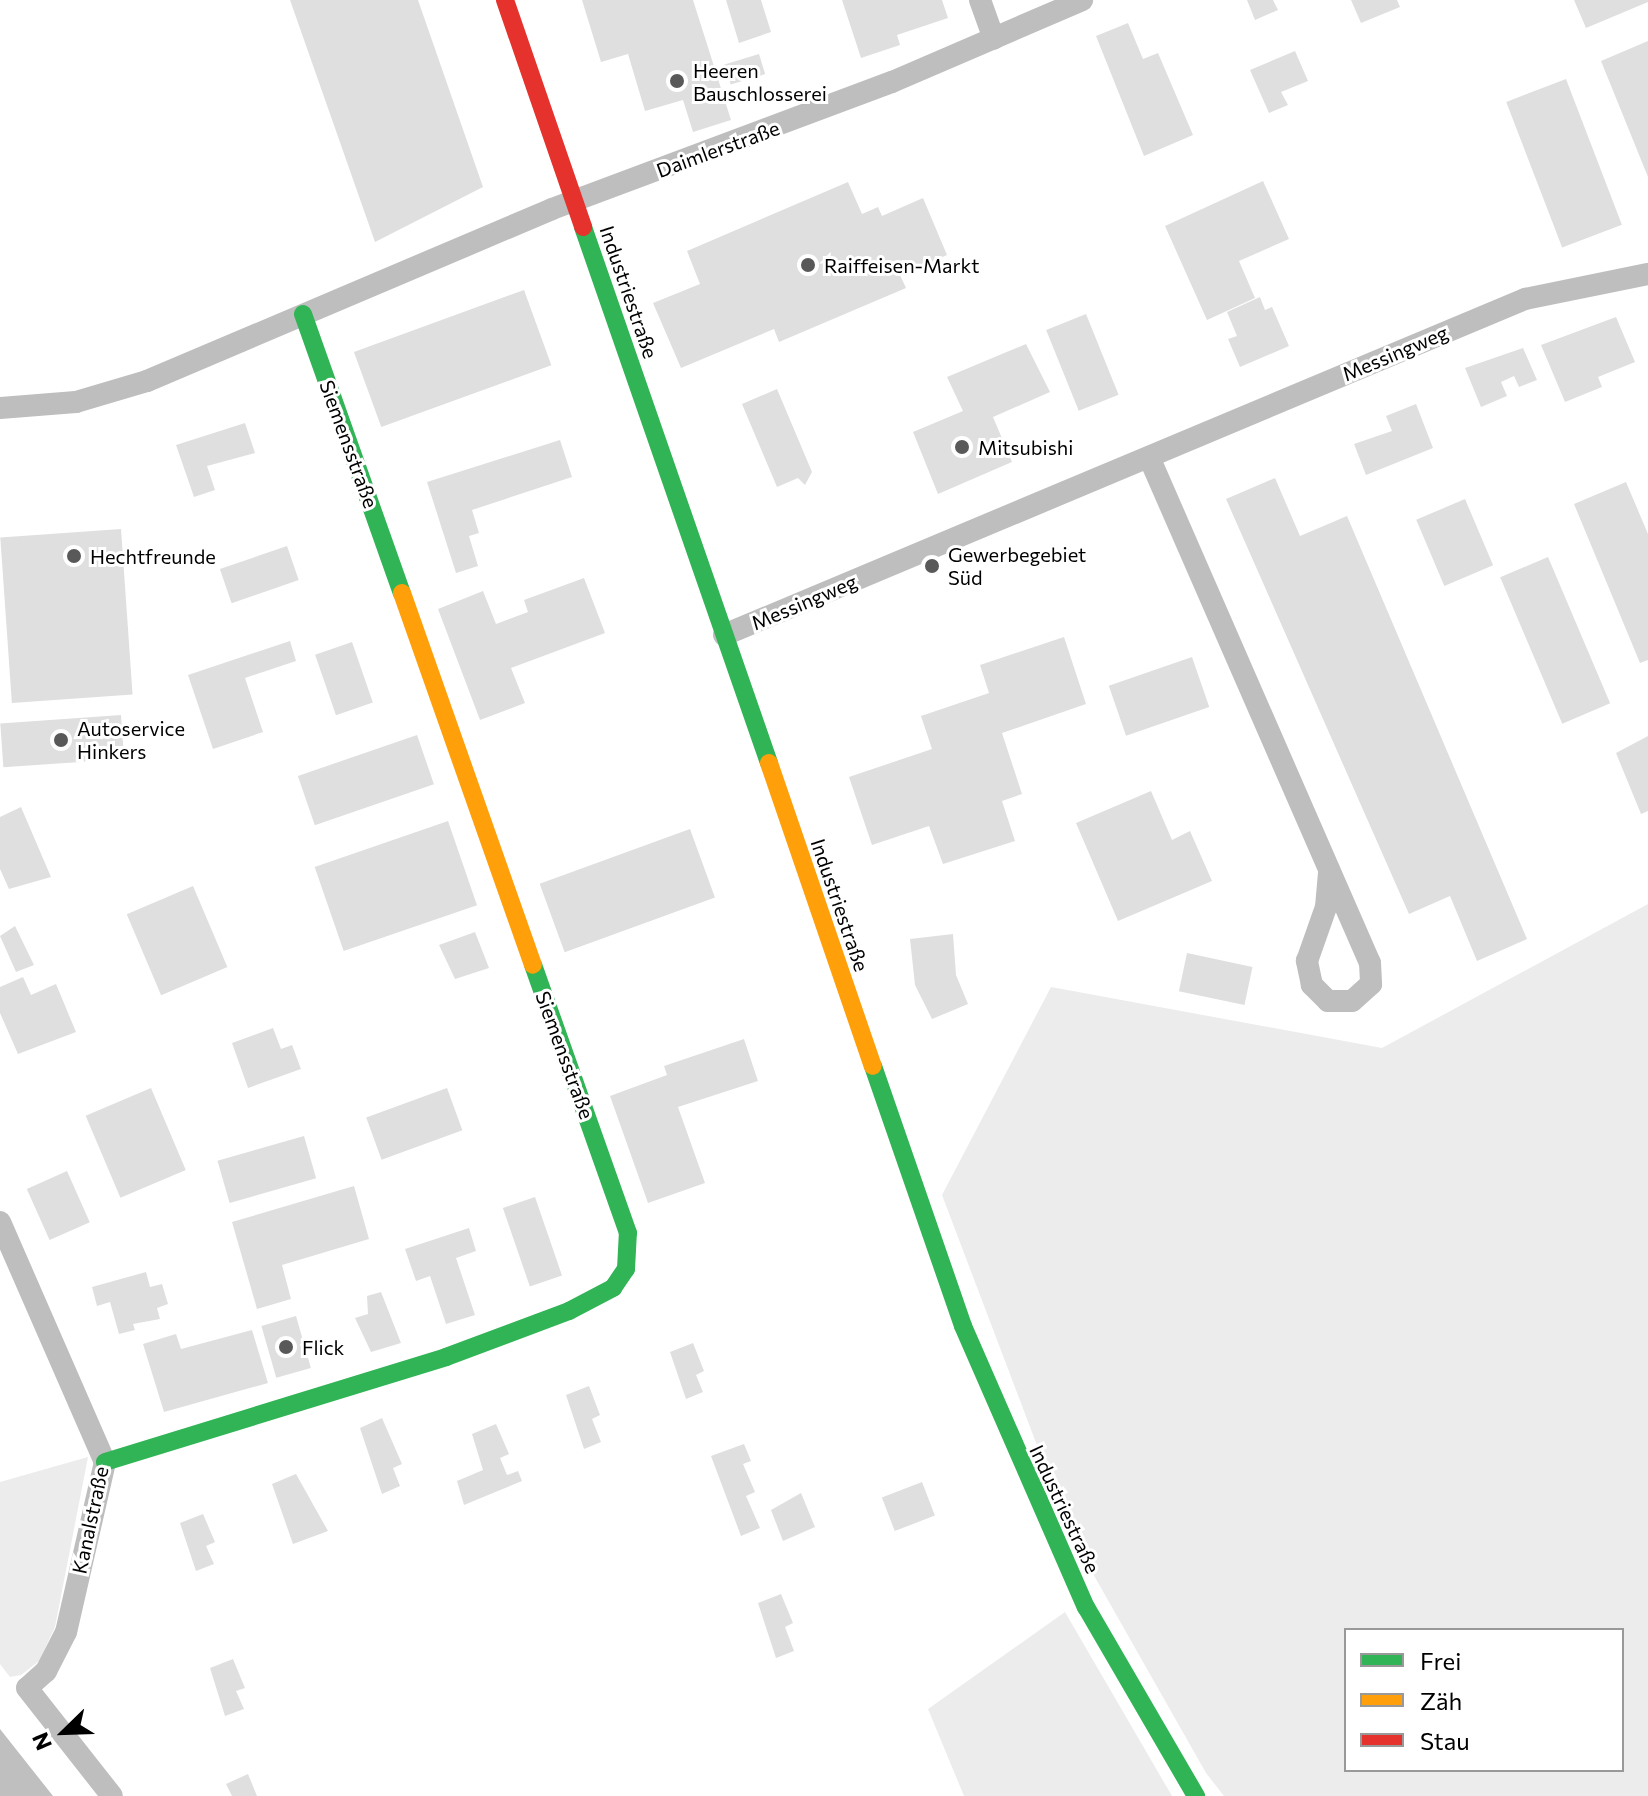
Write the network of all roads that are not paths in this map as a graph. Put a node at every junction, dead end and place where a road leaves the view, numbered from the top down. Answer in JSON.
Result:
{"nodes":[{"id":1,"x":505,"y":0,"type":"edge"},
{"id":2,"x":980,"y":0,"type":"edge"},
{"id":3,"x":1082,"y":0,"type":"edge"},
{"id":4,"x":994,"y":39,"type":"junction"},
{"id":5,"x":574,"y":201,"type":"junction"},
{"id":6,"x":1648,"y":274,"type":"edge"},
{"id":7,"x":303,"y":314,"type":"junction"},
{"id":8,"x":0,"y":408,"type":"edge"},
{"id":9,"x":1149,"y":457,"type":"junction"},
{"id":10,"x":724,"y":635,"type":"junction"},
{"id":11,"x":1329,"y":871,"type":"junction"},
{"id":12,"x":0,"y":1222,"type":"edge"},
{"id":13,"x":105,"y":1462,"type":"junction"},
{"id":14,"x":112,"y":1796,"type":"edge"},
{"id":15,"x":1196,"y":1796,"type":"edge"}],
"edges":[{"from":1,"to":5,"type":"street","name":"Industriestraße"},
{"from":2,"to":4,"type":"street"},
{"from":3,"to":4,"type":"street","name":"Daimlerstraße"},
{"from":4,"to":5,"type":"street","name":"Daimlerstraße"},
{"from":5,"to":7,"type":"street"},
{"from":5,"to":10,"type":"street","name":"Industriestraße"},
{"from":6,"to":9,"type":"street","name":"Messingweg"},
{"from":7,"to":8,"type":"street"},
{"from":7,"to":13,"type":"street","name":"Siemensstraße"},
{"from":9,"to":10,"type":"street","name":"Messingweg"},
{"from":9,"to":11,"type":"street"},
{"from":10,"to":15,"type":"street","name":"Industriestraße"},
{"from":11,"to":11,"type":"street"},
{"from":12,"to":13,"type":"street","name":"Kanalstraße"},
{"from":13,"to":14,"type":"street","name":"Kanalstraße"}]}
